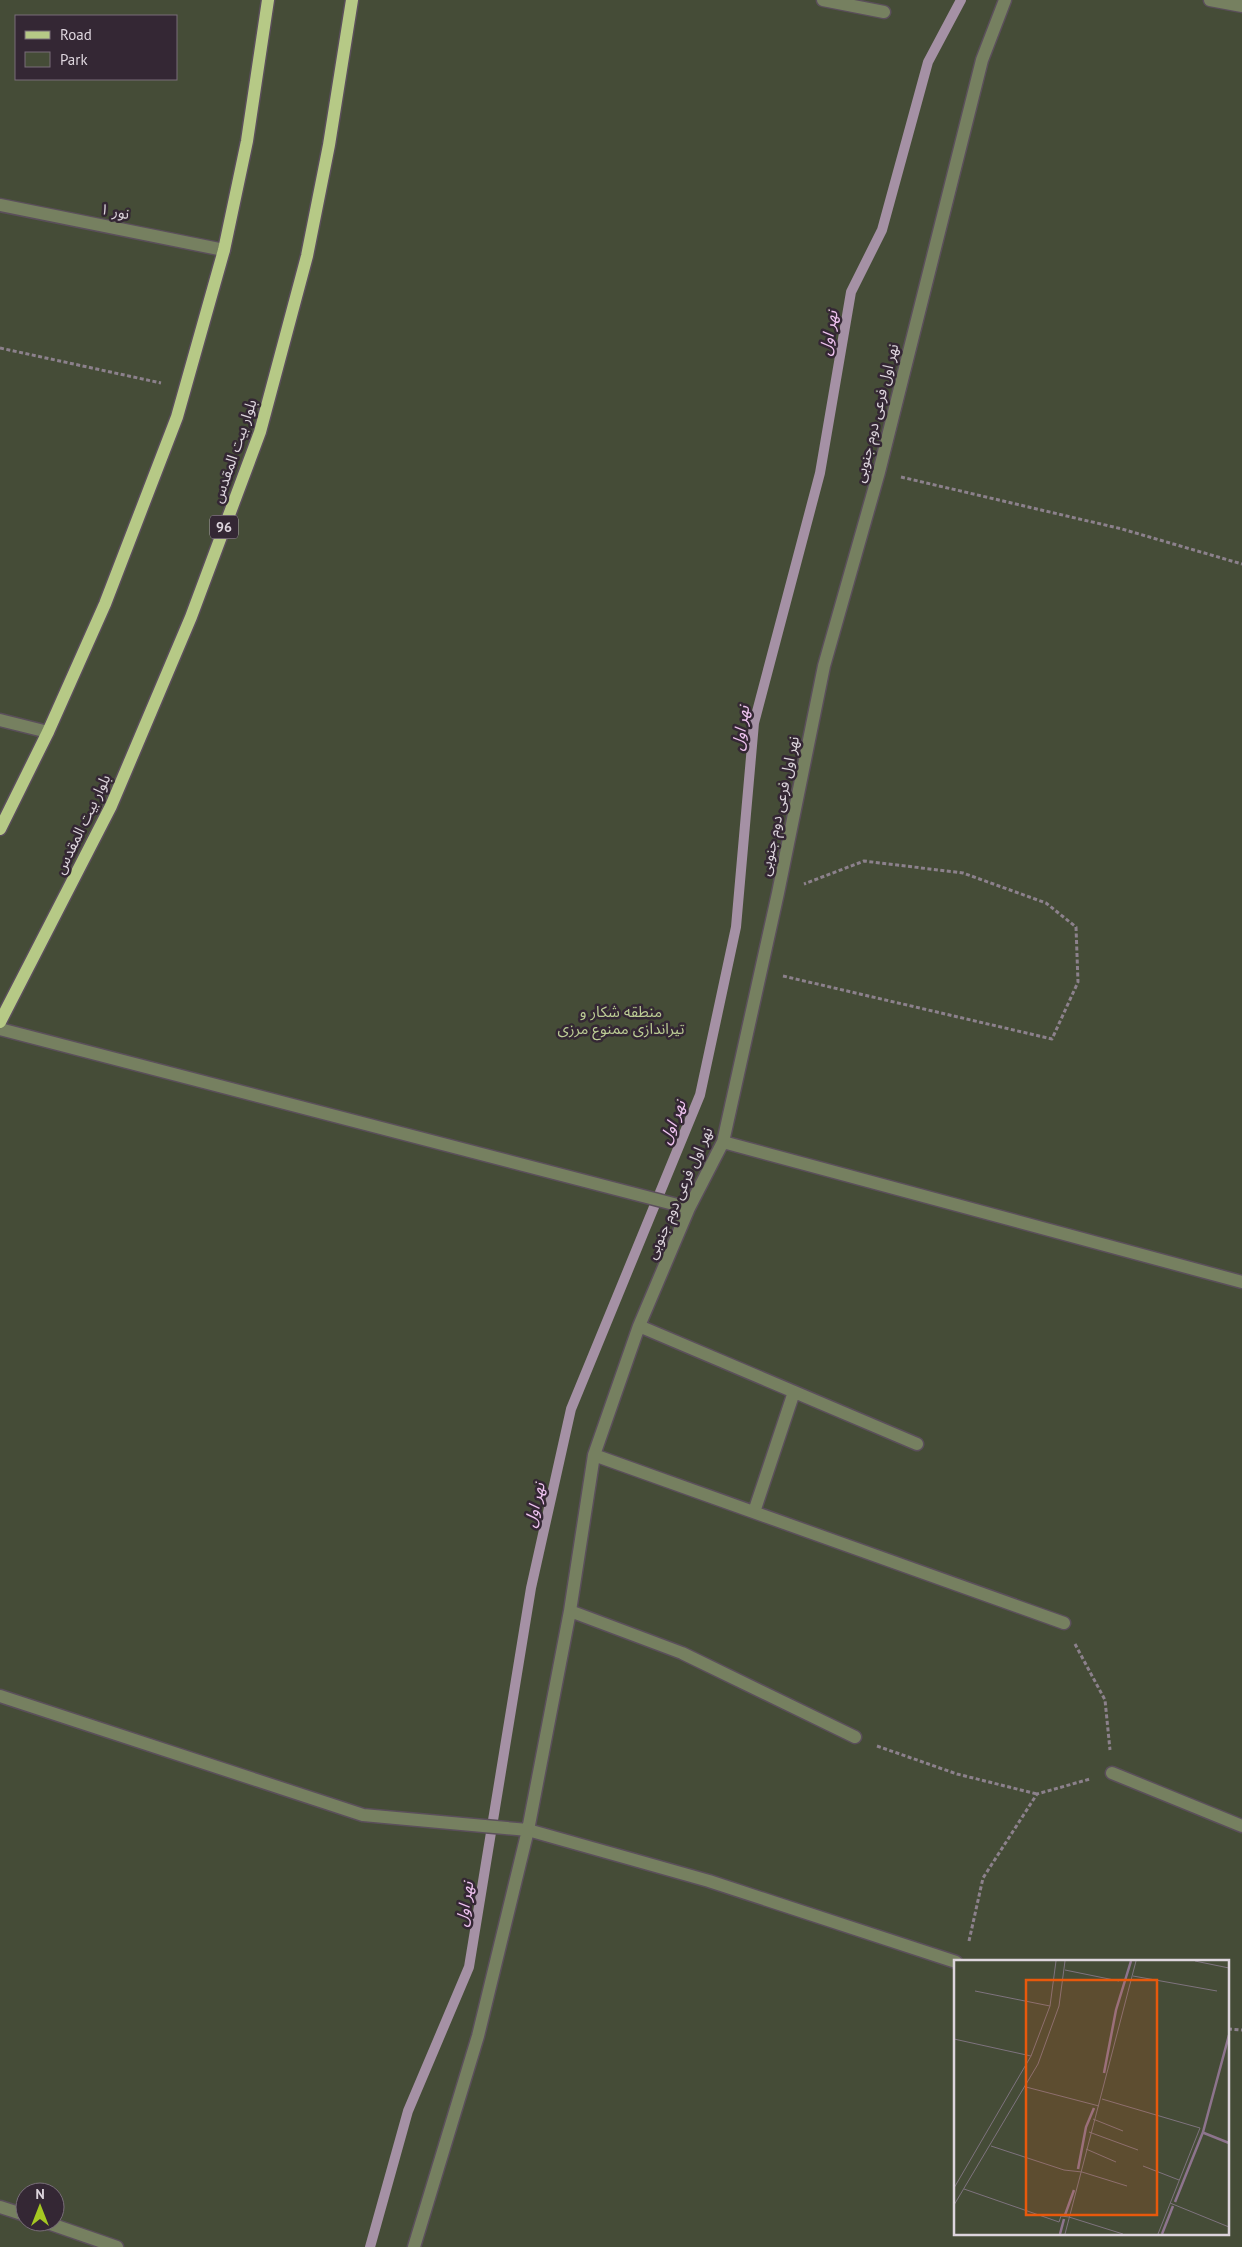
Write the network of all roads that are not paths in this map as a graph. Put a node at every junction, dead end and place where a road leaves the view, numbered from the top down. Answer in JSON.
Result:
{"nodes":[{"id":1,"x":268,"y":0,"type":"edge"},
{"id":2,"x":352,"y":0,"type":"edge"},
{"id":3,"x":823,"y":0,"type":"edge"},
{"id":4,"x":1005,"y":0,"type":"edge"},
{"id":5,"x":1210,"y":0,"type":"edge"},
{"id":6,"x":1242,"y":6,"type":"edge"},
{"id":7,"x":884,"y":12,"type":"dead end"},
{"id":8,"x":0,"y":205,"type":"edge"},
{"id":9,"x":224,"y":250,"type":"junction"},
{"id":10,"x":0,"y":720,"type":"edge"},
{"id":11,"x":48,"y":732,"type":"junction"},
{"id":12,"x":0,"y":828,"type":"edge"},
{"id":13,"x":0,"y":1022,"type":"edge"},
{"id":14,"x":0,"y":1029,"type":"edge"},
{"id":15,"x":723,"y":1142,"type":"junction"},
{"id":16,"x":689,"y":1208,"type":"junction"},
{"id":17,"x":1242,"y":1282,"type":"edge"},
{"id":18,"x":639,"y":1326,"type":"junction"},
{"id":19,"x":794,"y":1392,"type":"junction"},
{"id":20,"x":917,"y":1444,"type":"dead end"},
{"id":21,"x":594,"y":1455,"type":"junction"},
{"id":22,"x":754,"y":1512,"type":"junction"},
{"id":23,"x":570,"y":1611,"type":"junction"},
{"id":24,"x":1064,"y":1623,"type":"road end"},
{"id":25,"x":0,"y":1696,"type":"edge"},
{"id":26,"x":855,"y":1737,"type":"road end"},
{"id":27,"x":1112,"y":1773,"type":"road end"},
{"id":28,"x":1242,"y":1826,"type":"edge"},
{"id":29,"x":528,"y":1830,"type":"junction"},
{"id":30,"x":954,"y":1961,"type":"edge"},
{"id":31,"x":0,"y":2206,"type":"edge"},
{"id":32,"x":15,"y":2211,"type":"edge"},
{"id":33,"x":65,"y":2229,"type":"edge"},
{"id":34,"x":117,"y":2247,"type":"edge"},
{"id":35,"x":414,"y":2247,"type":"edge"}],
"edges":[{"from":1,"to":9,"type":"main road"},
{"from":2,"to":13,"type":"main road","name":"بلوار بیت المقدس","number":"96"},
{"from":3,"to":7,"type":"street"},
{"from":4,"to":15,"type":"street","name":"نهر اول فرعی دوم جنوبی"},
{"from":5,"to":6,"type":"street"},
{"from":8,"to":9,"type":"street","name":"نور ۱"},
{"from":9,"to":11,"type":"main road"},
{"from":10,"to":11,"type":"street"},
{"from":11,"to":12,"type":"main road"},
{"from":14,"to":16,"type":"street"},
{"from":15,"to":16,"type":"street","name":"نهر اول فرعی دوم جنوبی"},
{"from":15,"to":17,"type":"street"},
{"from":16,"to":18,"type":"street","name":"نهر اول فرعی دوم جنوبی"},
{"from":18,"to":19,"type":"street"},
{"from":18,"to":21,"type":"street","name":"نهر اول فرعی دوم جنوبی"},
{"from":19,"to":20,"type":"street"},
{"from":19,"to":22,"type":"street"},
{"from":21,"to":22,"type":"street"},
{"from":21,"to":23,"type":"street","name":"نهر اول فرعی دوم جنوبی"},
{"from":22,"to":24,"type":"street"},
{"from":23,"to":26,"type":"street"},
{"from":23,"to":29,"type":"street","name":"نهر اول فرعی دوم جنوبی"},
{"from":25,"to":29,"type":"street"},
{"from":27,"to":28,"type":"street"},
{"from":29,"to":30,"type":"street"},
{"from":29,"to":35,"type":"street","name":"نهر اول فرعی دوم جنوبی"},
{"from":31,"to":32,"type":"street"},
{"from":33,"to":34,"type":"street"}]}
